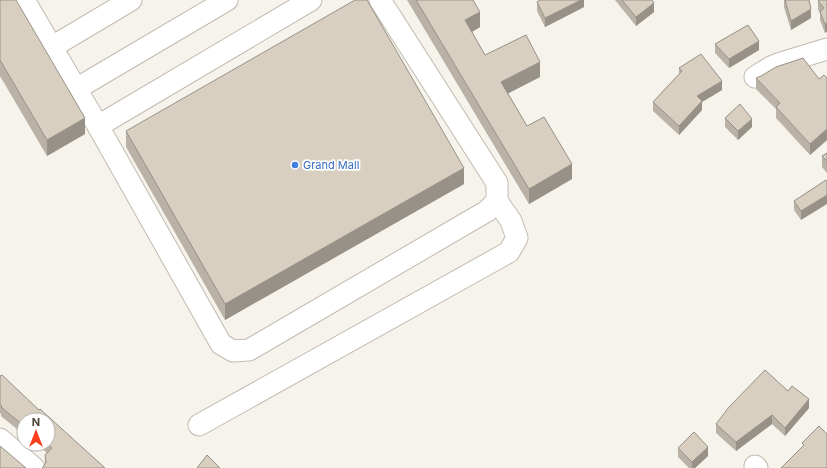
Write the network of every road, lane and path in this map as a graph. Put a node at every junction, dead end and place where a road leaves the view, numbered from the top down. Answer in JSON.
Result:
{"nodes":[{"id":1,"x":131,"y":0,"type":"edge"},
{"id":2,"x":228,"y":0,"type":"edge"},
{"id":3,"x":310,"y":0,"type":"edge"},
{"id":4,"x":380,"y":0,"type":"edge"},
{"id":5,"x":28,"y":1,"type":"edge"},
{"id":6,"x":52,"y":47,"type":"junction"},
{"id":7,"x":827,"y":49,"type":"edge"},
{"id":8,"x":755,"y":77,"type":"edge"},
{"id":9,"x":76,"y":89,"type":"junction"},
{"id":10,"x":98,"y":126,"type":"junction"},
{"id":11,"x":497,"y":201,"type":"junction"},
{"id":12,"x":199,"y":425,"type":"dead end"},
{"id":13,"x":0,"y":439,"type":"edge"},
{"id":14,"x":34,"y":468,"type":"edge"}],
"edges":[{"from":1,"to":6,"type":"street"},
{"from":2,"to":9,"type":"street"},
{"from":3,"to":10,"type":"street"},
{"from":4,"to":11,"type":"street"},
{"from":5,"to":6,"type":"street"},
{"from":6,"to":9,"type":"street"},
{"from":7,"to":8,"type":"street"},
{"from":9,"to":10,"type":"street"},
{"from":10,"to":11,"type":"street"},
{"from":11,"to":12,"type":"street"},
{"from":13,"to":14,"type":"street"}]}
